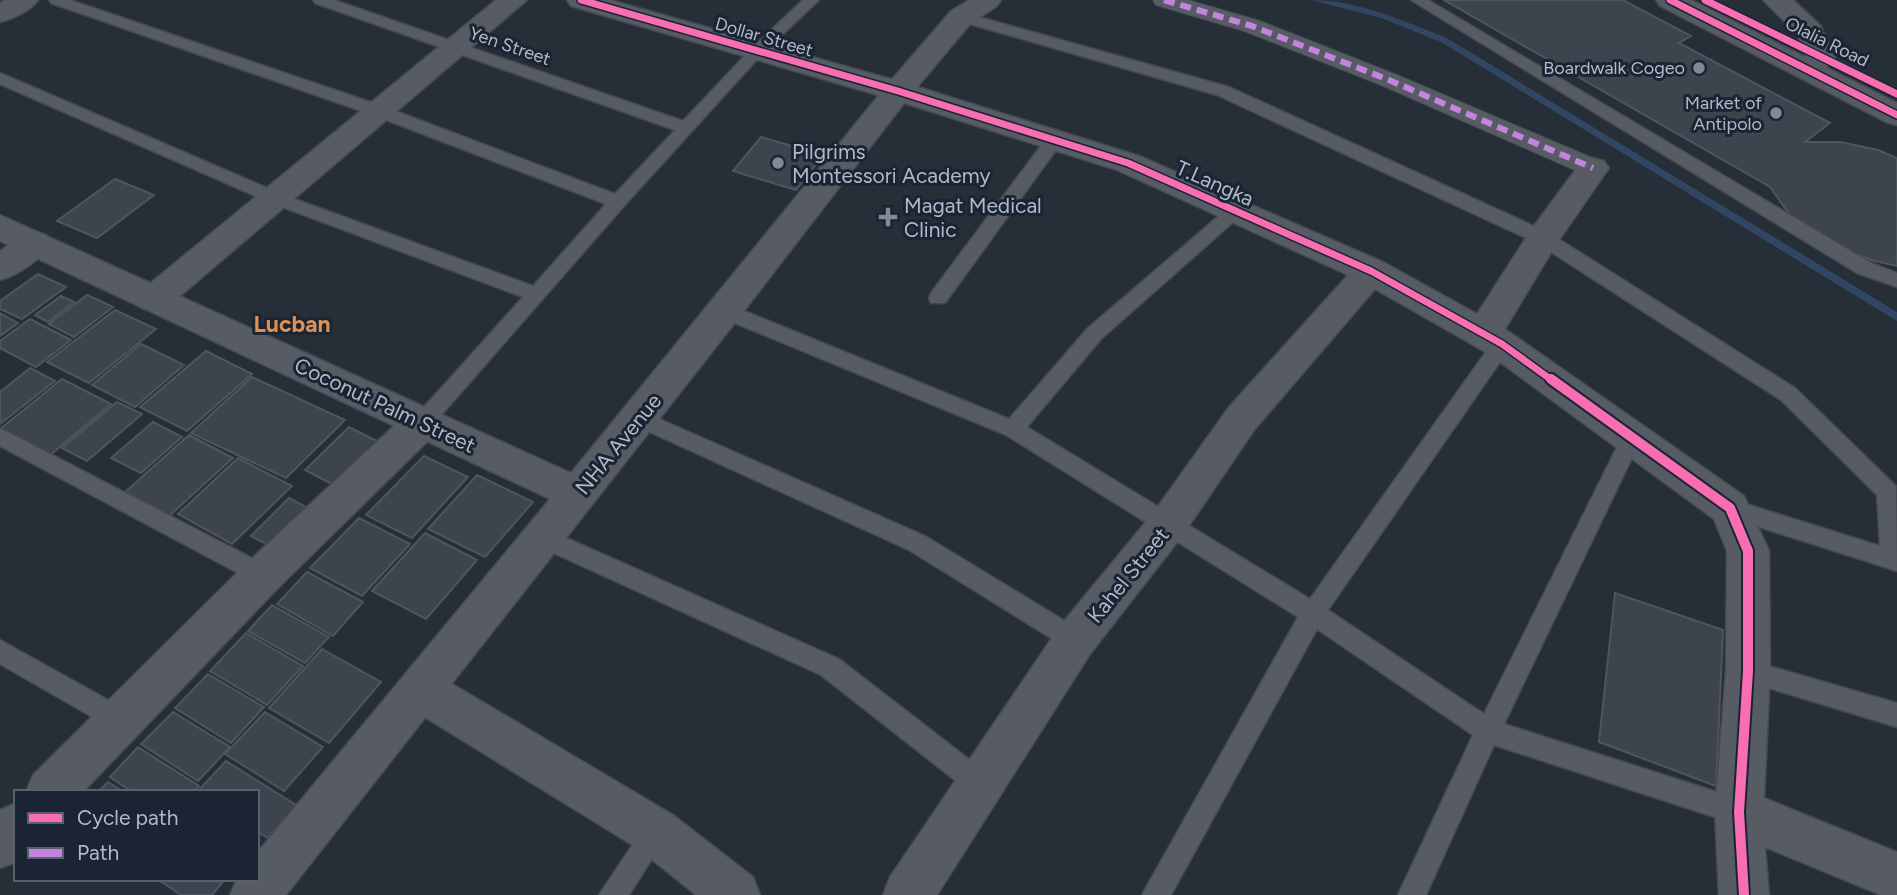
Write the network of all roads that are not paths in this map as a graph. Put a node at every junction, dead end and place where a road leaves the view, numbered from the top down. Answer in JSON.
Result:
{"nodes":[{"id":1,"x":24,"y":0,"type":"edge"},
{"id":2,"x":56,"y":0,"type":"edge"},
{"id":3,"x":320,"y":0,"type":"edge"},
{"id":4,"x":513,"y":0,"type":"edge"},
{"id":5,"x":581,"y":0,"type":"edge"},
{"id":6,"x":812,"y":0,"type":"edge"},
{"id":7,"x":1164,"y":0,"type":"edge"},
{"id":8,"x":1418,"y":0,"type":"edge"},
{"id":9,"x":1670,"y":0,"type":"edge"},
{"id":10,"x":1705,"y":0,"type":"edge"},
{"id":11,"x":1777,"y":0,"type":"edge"},
{"id":12,"x":974,"y":8,"type":"edge"},
{"id":13,"x":0,"y":14,"type":"edge"},
{"id":14,"x":456,"y":47,"type":"junction"},
{"id":15,"x":756,"y":52,"type":"junction"},
{"id":16,"x":1814,"y":63,"type":"junction"},
{"id":17,"x":0,"y":78,"type":"edge"},
{"id":18,"x":898,"y":91,"type":"junction"},
{"id":19,"x":1897,"y":94,"type":"edge"},
{"id":20,"x":379,"y":111,"type":"junction"},
{"id":21,"x":1897,"y":115,"type":"edge"},
{"id":22,"x":687,"y":128,"type":"junction"},
{"id":23,"x":1055,"y":139,"type":"junction"},
{"id":24,"x":1593,"y":168,"type":"joint"},
{"id":25,"x":275,"y":198,"type":"junction"},
{"id":26,"x":618,"y":202,"type":"junction"},
{"id":27,"x":1234,"y":212,"type":"junction"},
{"id":28,"x":0,"y":228,"type":"edge"},
{"id":29,"x":1543,"y":238,"type":"junction"},
{"id":30,"x":34,"y":243,"type":"junction"},
{"id":31,"x":0,"y":268,"type":"edge"},
{"id":32,"x":1864,"y":268,"type":"junction"},
{"id":33,"x":1371,"y":271,"type":"junction"},
{"id":34,"x":1897,"y":272,"type":"edge"},
{"id":35,"x":1897,"y":279,"type":"edge"},
{"id":36,"x":536,"y":294,"type":"junction"},
{"id":37,"x":938,"y":298,"type":"dead end"},
{"id":38,"x":154,"y":299,"type":"junction"},
{"id":39,"x":725,"y":311,"type":"junction"},
{"id":40,"x":1492,"y":339,"type":"junction"},
{"id":41,"x":639,"y":418,"type":"junction"},
{"id":42,"x":423,"y":422,"type":"junction"},
{"id":43,"x":1013,"y":429,"type":"junction"},
{"id":44,"x":0,"y":436,"type":"edge"},
{"id":45,"x":1631,"y":439,"type":"junction"},
{"id":46,"x":578,"y":494,"type":"junction"},
{"id":47,"x":1730,"y":508,"type":"junction"},
{"id":48,"x":1168,"y":524,"type":"junction"},
{"id":49,"x":544,"y":538,"type":"junction"},
{"id":50,"x":1894,"y":560,"type":"edge"},
{"id":51,"x":263,"y":575,"type":"junction"},
{"id":52,"x":1312,"y":613,"type":"junction"},
{"id":53,"x":1075,"y":640,"type":"junction"},
{"id":54,"x":0,"y":651,"type":"edge"},
{"id":55,"x":1748,"y":671,"type":"junction"},
{"id":56,"x":421,"y":690,"type":"junction"},
{"id":57,"x":1897,"y":715,"type":"edge"},
{"id":58,"x":119,"y":719,"type":"junction"},
{"id":59,"x":1488,"y":731,"type":"junction"},
{"id":60,"x":979,"y":783,"type":"junction"},
{"id":61,"x":52,"y":790,"type":"edge"},
{"id":62,"x":1740,"y":812,"type":"junction"},
{"id":63,"x":14,"y":829,"type":"edge"},
{"id":64,"x":656,"y":832,"type":"junction"},
{"id":65,"x":0,"y":844,"type":"edge"},
{"id":66,"x":1897,"y":877,"type":"edge"},
{"id":67,"x":255,"y":895,"type":"edge"},
{"id":68,"x":612,"y":895,"type":"edge"},
{"id":69,"x":734,"y":895,"type":"edge"},
{"id":70,"x":908,"y":895,"type":"edge"},
{"id":71,"x":1156,"y":895,"type":"edge"},
{"id":72,"x":1412,"y":895,"type":"edge"},
{"id":73,"x":1744,"y":895,"type":"edge"}],
"edges":[{"from":1,"to":13,"type":"street"},
{"from":2,"to":20,"type":"lane"},
{"from":3,"to":14,"type":"lane","name":"Yen Street"},
{"from":4,"to":14,"type":"street"},
{"from":5,"to":15,"type":"street","name":"Dollar Street"},
{"from":6,"to":15,"type":"lane"},
{"from":7,"to":24,"type":"street"},
{"from":8,"to":32,"type":"lane"},
{"from":9,"to":16,"type":"main road","name":"Olalia Road"},
{"from":10,"to":16,"type":"main road","name":"Olalia Road"},
{"from":11,"to":16,"type":"street"},
{"from":12,"to":18,"type":"street","name":"NHA Avenue"},
{"from":12,"to":29,"type":"lane"},
{"from":14,"to":20,"type":"street"},
{"from":14,"to":22,"type":"lane","name":"Yen Street"},
{"from":15,"to":18,"type":"street","name":"Dollar Street"},
{"from":15,"to":22,"type":"lane"},
{"from":16,"to":19,"type":"main road","name":"Olalia Road"},
{"from":16,"to":21,"type":"main road","name":"Olalia Road"},
{"from":17,"to":25,"type":"lane"},
{"from":18,"to":23,"type":"street","name":"T.Langka"},
{"from":18,"to":39,"type":"street","name":"NHA Avenue"},
{"from":20,"to":25,"type":"street"},
{"from":20,"to":26,"type":"lane"},
{"from":22,"to":26,"type":"lane"},
{"from":23,"to":27,"type":"street","name":"T.Langka"},
{"from":23,"to":37,"type":"lane"},
{"from":24,"to":29,"type":"street"},
{"from":25,"to":36,"type":"lane"},
{"from":25,"to":38,"type":"street"},
{"from":26,"to":36,"type":"lane"},
{"from":27,"to":33,"type":"street","name":"T.Langka"},
{"from":27,"to":43,"type":"lane"},
{"from":28,"to":30,"type":"street","name":"Coconut Palm Street"},
{"from":29,"to":40,"type":"street"},
{"from":29,"to":50,"type":"lane"},
{"from":30,"to":31,"type":"street"},
{"from":30,"to":38,"type":"street","name":"Coconut Palm Street"},
{"from":32,"to":34,"type":"lane"},
{"from":32,"to":35,"type":"lane"},
{"from":33,"to":40,"type":"street","name":"T.Langka"},
{"from":33,"to":48,"type":"street","name":"Kahel Street"},
{"from":36,"to":42,"type":"lane"},
{"from":38,"to":42,"type":"street","name":"Coconut Palm Street"},
{"from":39,"to":41,"type":"street","name":"NHA Avenue"},
{"from":39,"to":43,"type":"lane"},
{"from":40,"to":45,"type":"street","name":"T.Langka"},
{"from":40,"to":52,"type":"lane"},
{"from":41,"to":46,"type":"street","name":"NHA Avenue"},
{"from":41,"to":53,"type":"lane"},
{"from":42,"to":46,"type":"street","name":"Coconut Palm Street"},
{"from":42,"to":51,"type":"street"},
{"from":43,"to":48,"type":"lane"},
{"from":44,"to":51,"type":"lane"},
{"from":45,"to":47,"type":"street","name":"T.Langka"},
{"from":45,"to":59,"type":"lane"},
{"from":46,"to":49,"type":"street","name":"NHA Avenue"},
{"from":47,"to":50,"type":"lane"},
{"from":47,"to":55,"type":"street"},
{"from":48,"to":52,"type":"lane"},
{"from":48,"to":53,"type":"street","name":"Kahel Street"},
{"from":49,"to":56,"type":"street","name":"NHA Avenue"},
{"from":49,"to":60,"type":"lane"},
{"from":51,"to":58,"type":"street"},
{"from":52,"to":59,"type":"lane"},
{"from":52,"to":71,"type":"lane"},
{"from":53,"to":60,"type":"street","name":"Kahel Street"},
{"from":54,"to":58,"type":"lane"},
{"from":55,"to":57,"type":"lane"},
{"from":55,"to":62,"type":"street"},
{"from":56,"to":64,"type":"street"},
{"from":56,"to":67,"type":"street","name":"NHA Avenue"},
{"from":58,"to":61,"type":"street"},
{"from":59,"to":62,"type":"lane"},
{"from":59,"to":72,"type":"lane"},
{"from":60,"to":70,"type":"street","name":"Kahel Street"},
{"from":62,"to":66,"type":"street"},
{"from":62,"to":73,"type":"street"},
{"from":63,"to":65,"type":"street"},
{"from":64,"to":68,"type":"lane"},
{"from":64,"to":69,"type":"street"}]}
